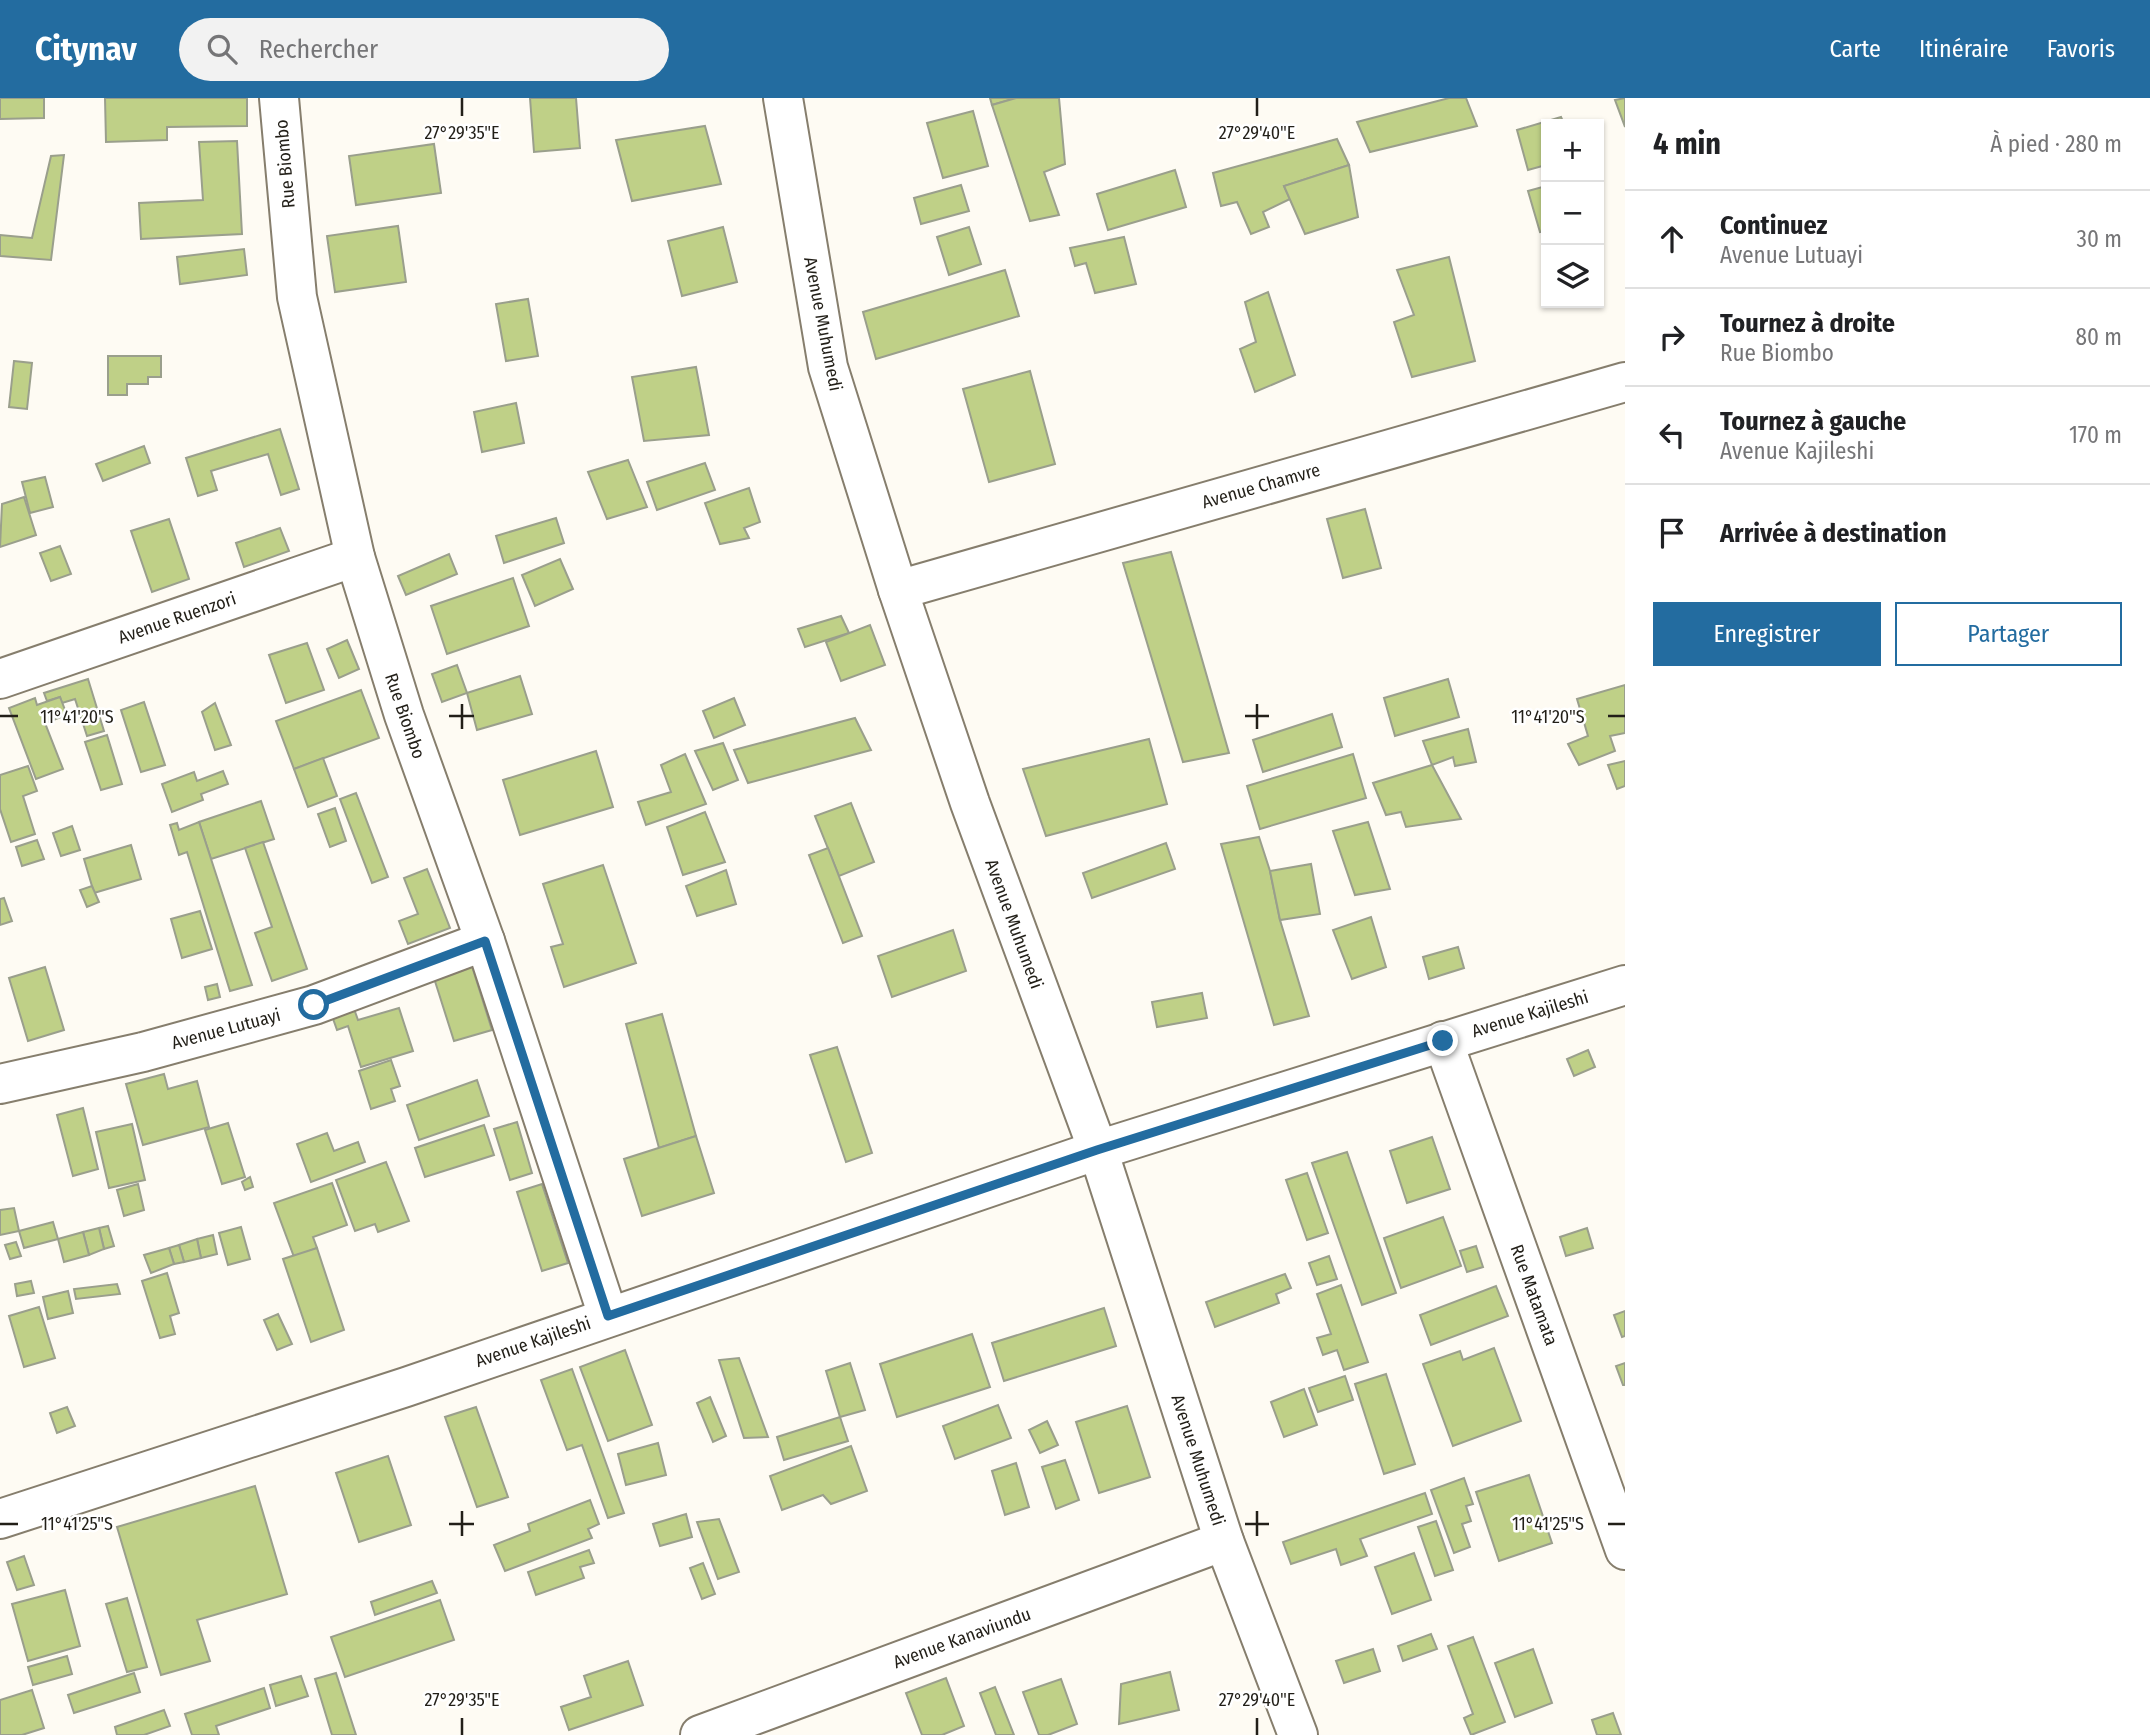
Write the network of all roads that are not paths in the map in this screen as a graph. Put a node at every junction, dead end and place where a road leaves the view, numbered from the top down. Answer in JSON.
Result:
{"nodes":[{"id":1,"x":279,"y":98,"type":"edge"},
{"id":2,"x":783,"y":98,"type":"edge"},
{"id":3,"x":1625,"y":382,"type":"edge"},
{"id":4,"x":355,"y":557,"type":"junction"},
{"id":5,"x":898,"y":590,"type":"junction"},
{"id":6,"x":0,"y":679,"type":"edge"},
{"id":7,"x":485,"y":941,"type":"junction"},
{"id":8,"x":1625,"y":985,"type":"edge"},
{"id":9,"x":1443,"y":1041,"type":"junction"},
{"id":10,"x":0,"y":1084,"type":"edge"},
{"id":11,"x":1097,"y":1150,"type":"junction"},
{"id":12,"x":608,"y":1316,"type":"junction"},
{"id":13,"x":0,"y":1519,"type":"edge"},
{"id":14,"x":1224,"y":1541,"type":"junction"},
{"id":15,"x":1625,"y":1550,"type":"edge"},
{"id":16,"x":700,"y":1735,"type":"edge"},
{"id":17,"x":1298,"y":1735,"type":"edge"}],
"edges":[{"from":1,"to":4,"type":"street","name":"Rue Biombo"},
{"from":2,"to":5,"type":"street","name":"Avenue Muhumedi"},
{"from":3,"to":5,"type":"street","name":"Avenue Chamvre"},
{"from":4,"to":6,"type":"street","name":"Avenue Ruenzori"},
{"from":4,"to":7,"type":"street","name":"Rue Biombo"},
{"from":5,"to":11,"type":"street","name":"Avenue Muhumedi"},
{"from":7,"to":10,"type":"street","name":"Avenue Lutuayi"},
{"from":7,"to":12,"type":"street","name":"Rue Biombo"},
{"from":8,"to":9,"type":"street","name":"Avenue Kajileshi"},
{"from":9,"to":11,"type":"street","name":"Avenue Kajileshi"},
{"from":9,"to":15,"type":"street","name":"Rue Matamata"},
{"from":11,"to":12,"type":"street","name":"Avenue Kajileshi"},
{"from":11,"to":14,"type":"street","name":"Avenue Muhumedi"},
{"from":12,"to":13,"type":"street","name":"Avenue Kajileshi"},
{"from":14,"to":16,"type":"street","name":"Avenue Kanaviundu"},
{"from":14,"to":17,"type":"street","name":"Avenue Muhumedi"}]}
